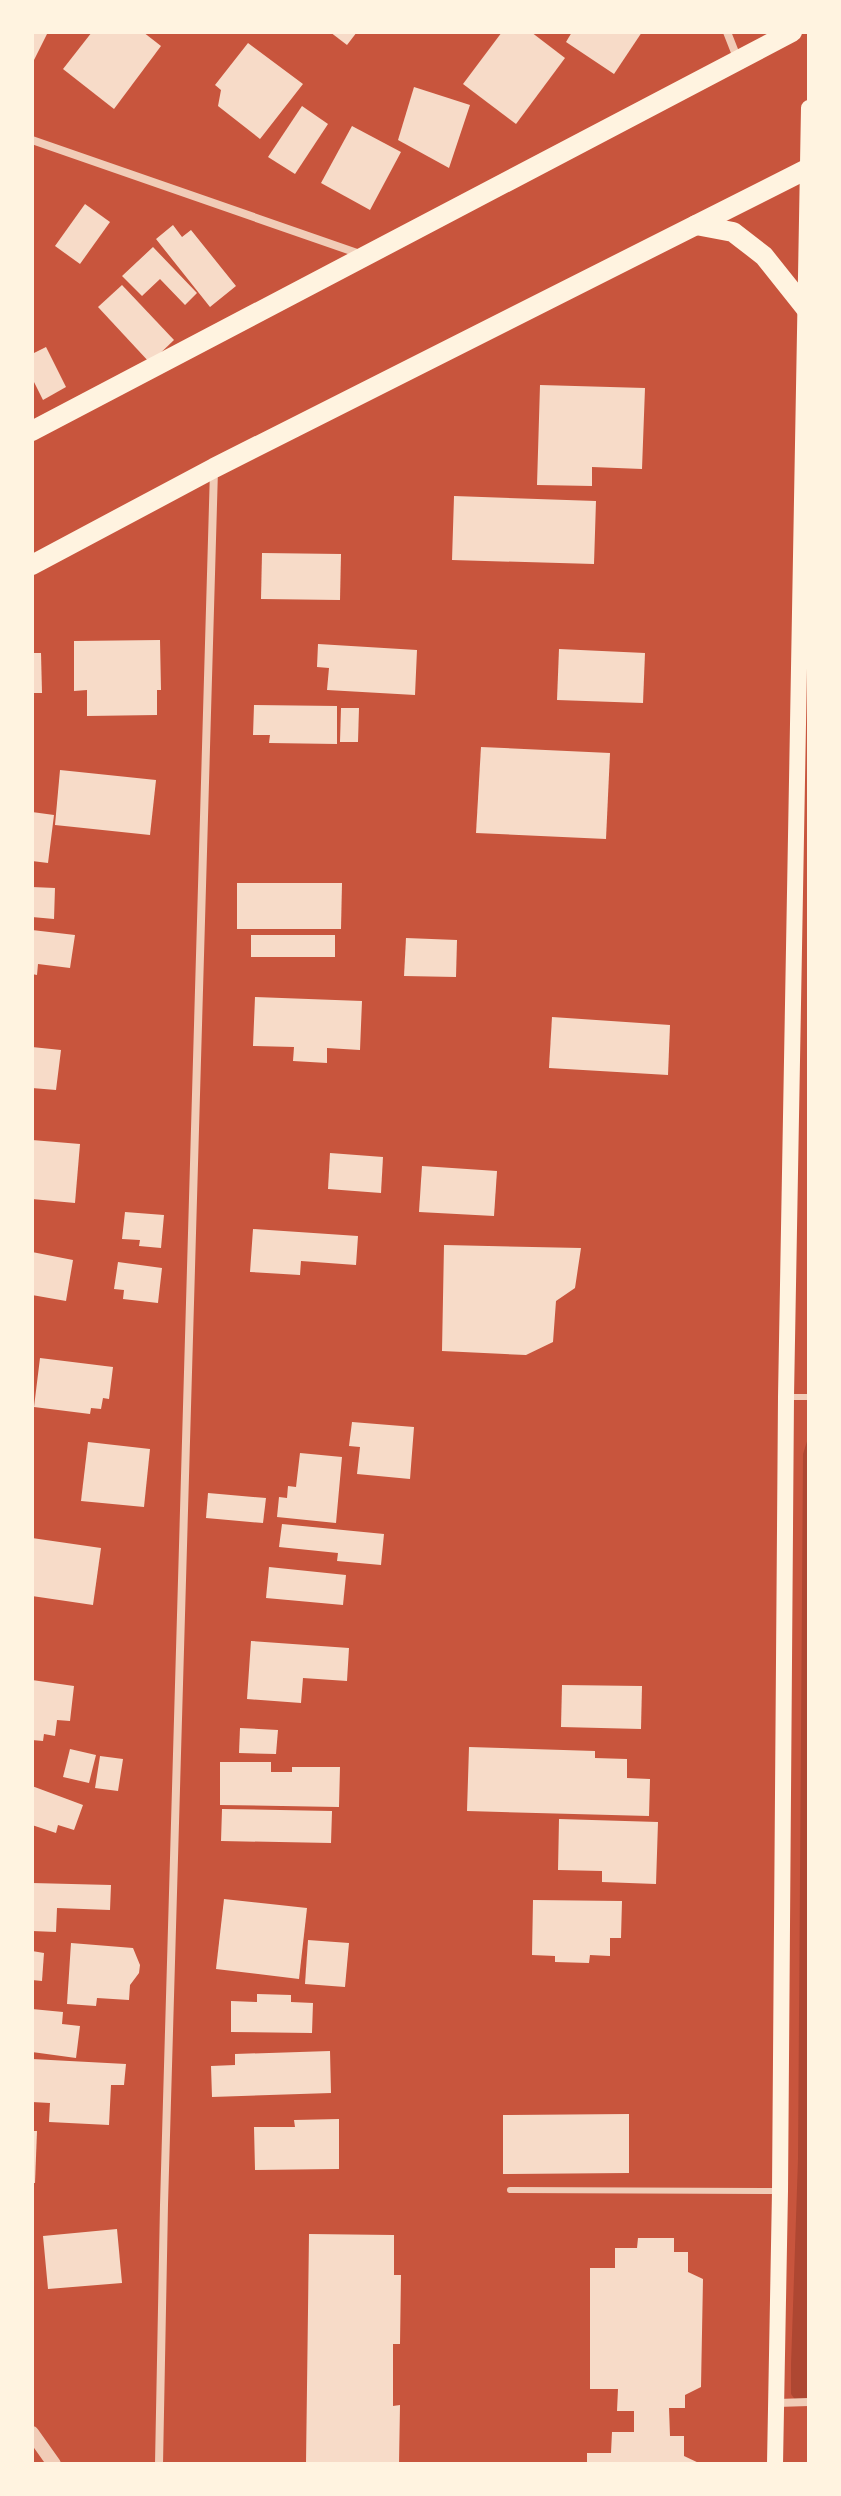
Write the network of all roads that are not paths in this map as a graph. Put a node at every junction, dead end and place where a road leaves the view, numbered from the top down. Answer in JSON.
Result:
{"nodes":[{"id":1,"x":727,"y":32,"type":"edge"},
{"id":2,"x":792,"y":32,"type":"edge"},
{"id":3,"x":738,"y":60,"type":"junction"},
{"id":4,"x":809,"y":108,"type":"edge"},
{"id":5,"x":32,"y":140,"type":"edge"},
{"id":6,"x":808,"y":168,"type":"edge"},
{"id":7,"x":696,"y":225,"type":"junction"},
{"id":8,"x":365,"y":256,"type":"junction"},
{"id":9,"x":807,"y":310,"type":"junction"},
{"id":10,"x":32,"y":431,"type":"edge"},
{"id":11,"x":214,"y":468,"type":"junction"},
{"id":12,"x":32,"y":565,"type":"edge"},
{"id":13,"x":786,"y":1397,"type":"junction"},
{"id":14,"x":809,"y":1397,"type":"edge"},
{"id":15,"x":510,"y":2190,"type":"dead end"},
{"id":16,"x":780,"y":2191,"type":"junction"},
{"id":17,"x":809,"y":2402,"type":"edge"},
{"id":18,"x":777,"y":2403,"type":"junction"},
{"id":19,"x":32,"y":2433,"type":"edge"},
{"id":20,"x":54,"y":2464,"type":"edge"},
{"id":21,"x":159,"y":2464,"type":"edge"},
{"id":22,"x":775,"y":2464,"type":"edge"}],
"edges":[{"from":1,"to":3,"type":"street"},
{"from":2,"to":3,"type":"main road"},
{"from":3,"to":8,"type":"main road"},
{"from":4,"to":6,"type":"main road"},
{"from":5,"to":8,"type":"street"},
{"from":6,"to":7,"type":"main road"},
{"from":6,"to":9,"type":"main road"},
{"from":7,"to":9,"type":"main road"},
{"from":7,"to":11,"type":"main road"},
{"from":8,"to":10,"type":"main road"},
{"from":9,"to":13,"type":"main road"},
{"from":11,"to":12,"type":"main road"},
{"from":11,"to":21,"type":"street"},
{"from":13,"to":14,"type":"lane"},
{"from":13,"to":16,"type":"main road"},
{"from":15,"to":16,"type":"lane"},
{"from":16,"to":18,"type":"main road"},
{"from":17,"to":18,"type":"street"},
{"from":18,"to":22,"type":"main road"},
{"from":19,"to":20,"type":"street"}]}
